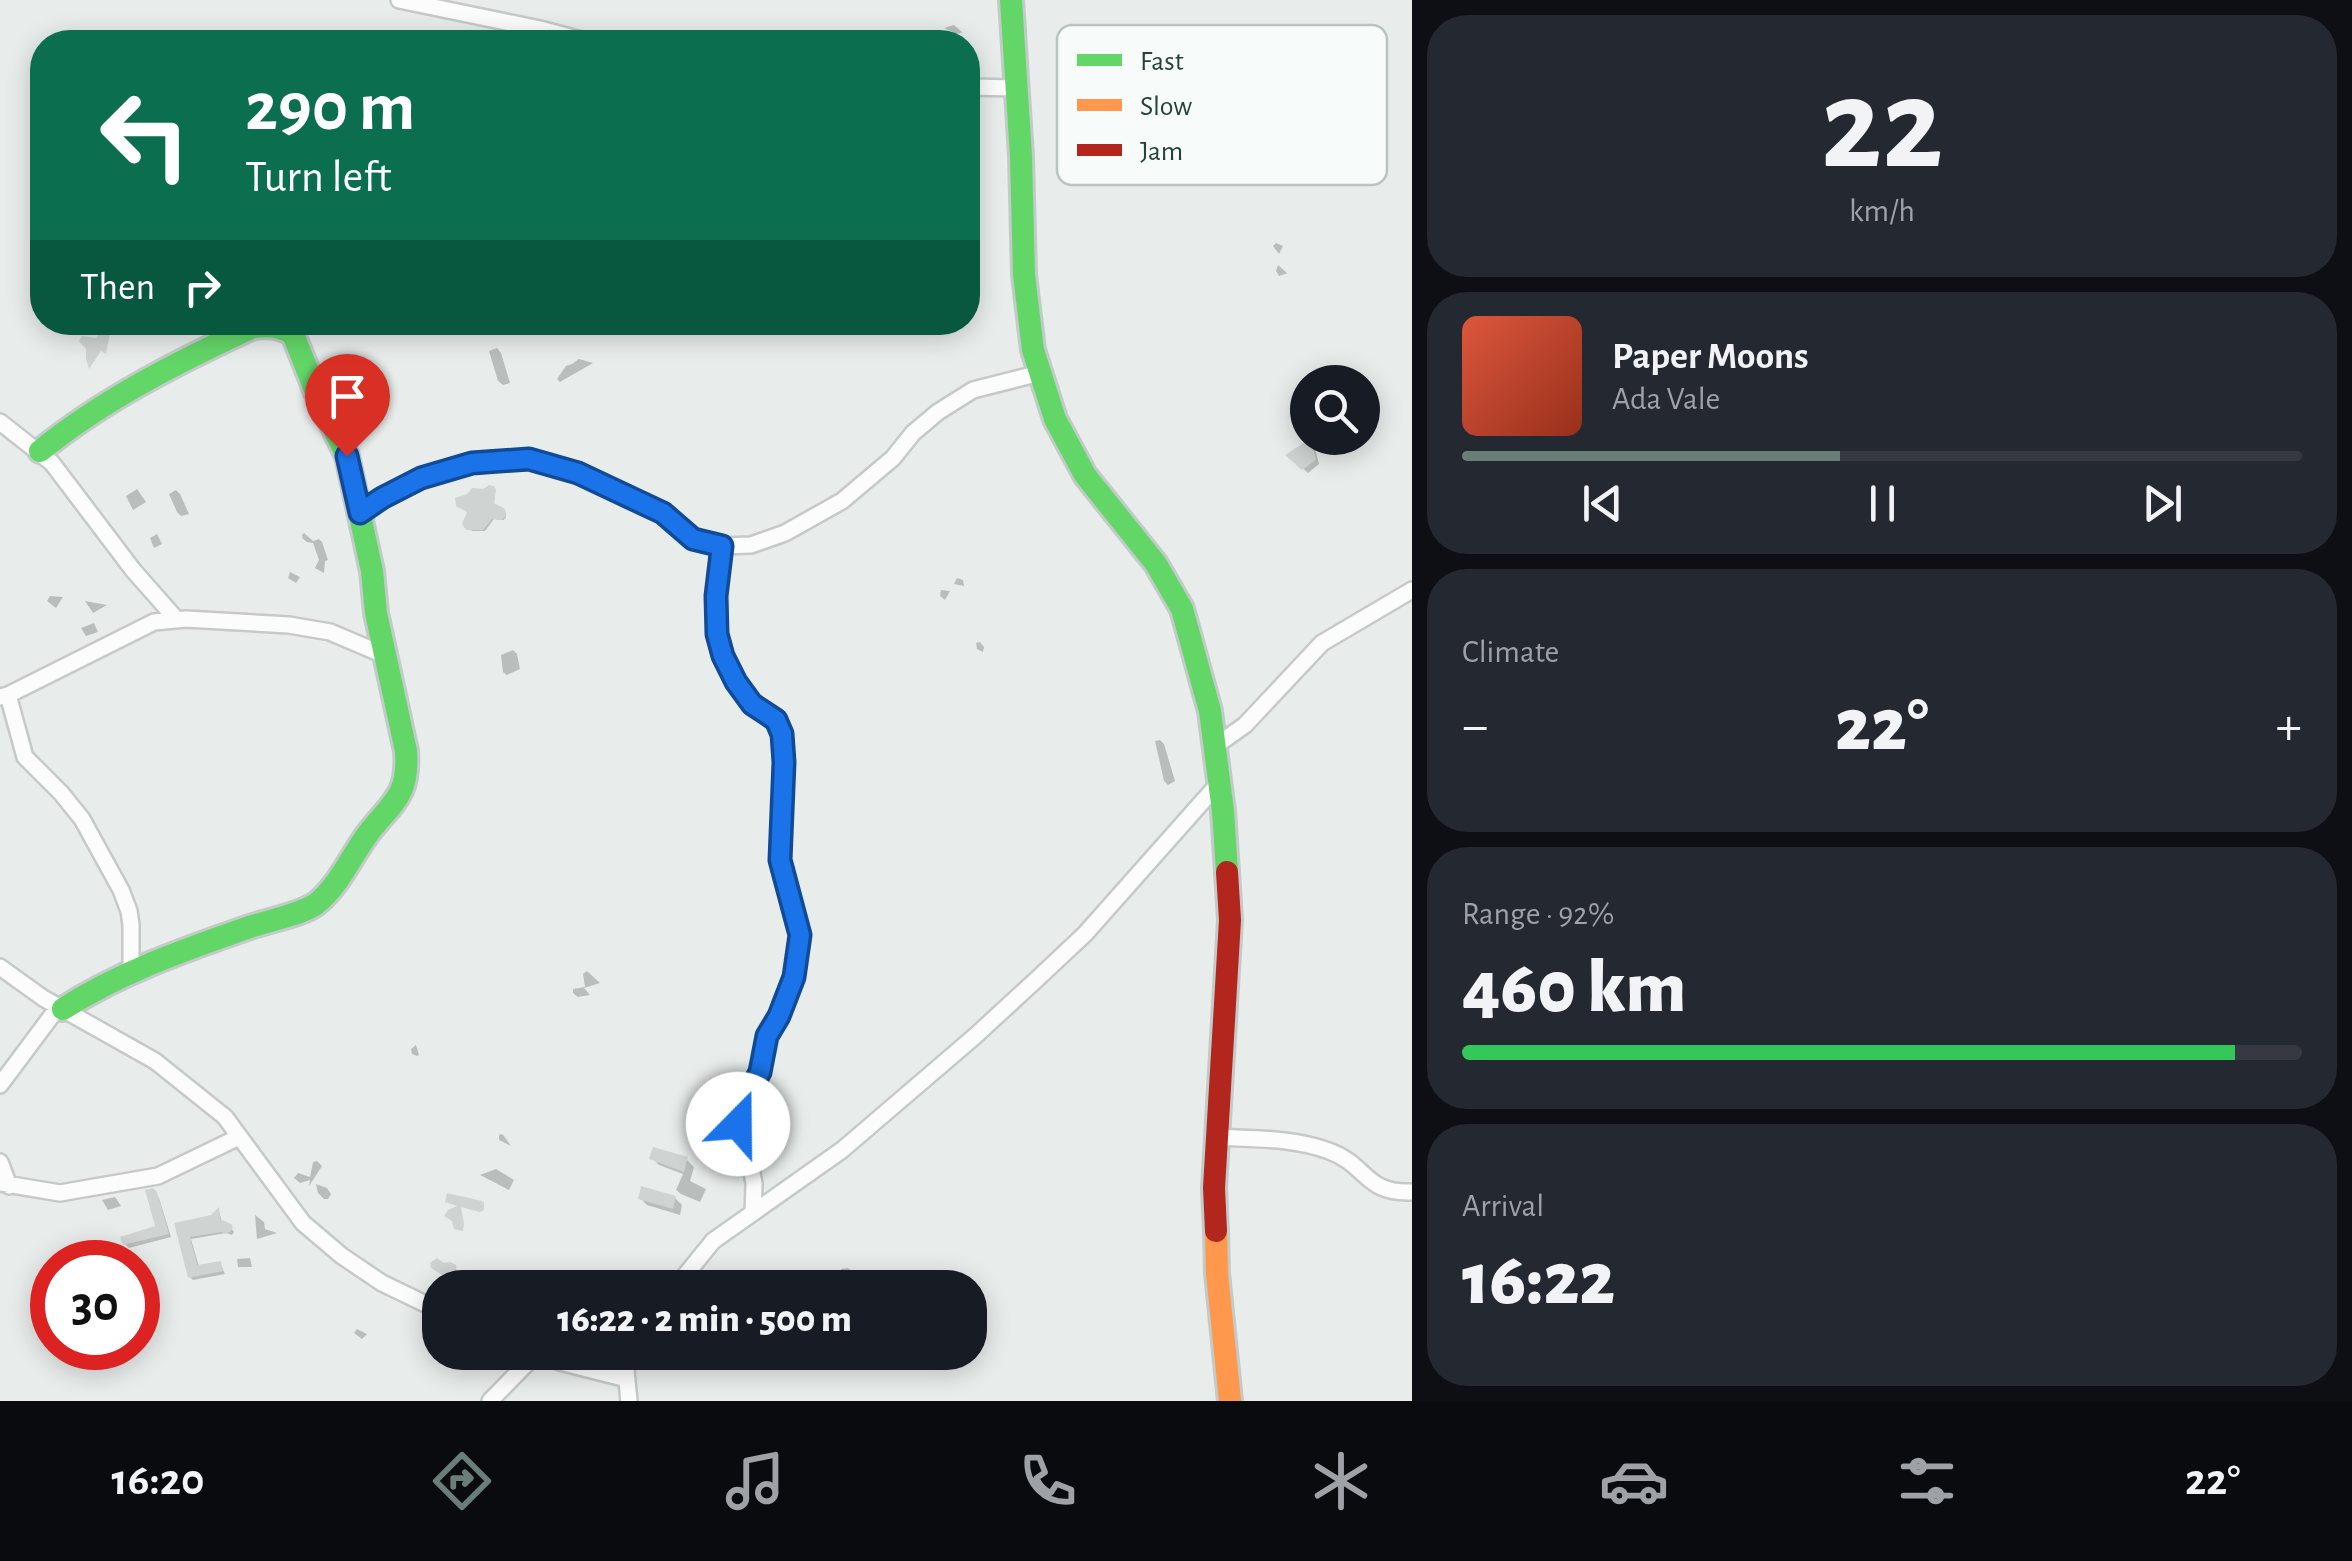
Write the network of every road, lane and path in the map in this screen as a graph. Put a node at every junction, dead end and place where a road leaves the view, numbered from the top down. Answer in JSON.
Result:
{"nodes":[{"id":1,"x":398,"y":0,"type":"edge"},
{"id":2,"x":1012,"y":0,"type":"edge"},
{"id":3,"x":544,"y":30,"type":"edge"},
{"id":4,"x":980,"y":87,"type":"edge"},
{"id":5,"x":1018,"y":88,"type":"junction"},
{"id":6,"x":237,"y":335,"type":"edge"},
{"id":7,"x":293,"y":335,"type":"edge"},
{"id":8,"x":1040,"y":373,"type":"junction"},
{"id":9,"x":0,"y":422,"type":"edge"},
{"id":10,"x":40,"y":451,"type":"junction"},
{"id":11,"x":360,"y":513,"type":"junction"},
{"id":12,"x":722,"y":546,"type":"junction"},
{"id":13,"x":1412,"y":590,"type":"edge"},
{"id":14,"x":176,"y":620,"type":"junction"},
{"id":15,"x":384,"y":656,"type":"junction"},
{"id":16,"x":4,"y":696,"type":"edge"},
{"id":17,"x":1214,"y":747,"type":"junction"},
{"id":18,"x":1219,"y":783,"type":"junction"},
{"id":19,"x":0,"y":967,"type":"edge"},
{"id":20,"x":131,"y":972,"type":"junction"},
{"id":21,"x":61,"y":1008,"type":"junction"},
{"id":22,"x":0,"y":1086,"type":"edge"},
{"id":23,"x":240,"y":1137,"type":"junction"},
{"id":24,"x":1218,"y":1137,"type":"junction"},
{"id":25,"x":0,"y":1162,"type":"edge"},
{"id":26,"x":5,"y":1184,"type":"edge"},
{"id":27,"x":1412,"y":1192,"type":"edge"},
{"id":28,"x":753,"y":1212,"type":"junction"},
{"id":29,"x":690,"y":1270,"type":"edge"},
{"id":30,"x":422,"y":1303,"type":"edge"},
{"id":31,"x":520,"y":1370,"type":"edge"},
{"id":32,"x":592,"y":1370,"type":"edge"},
{"id":33,"x":626,"y":1370,"type":"edge"},
{"id":34,"x":627,"y":1379,"type":"junction"},
{"id":35,"x":490,"y":1401,"type":"edge"},
{"id":36,"x":629,"y":1401,"type":"edge"},
{"id":37,"x":1230,"y":1401,"type":"edge"}],
"edges":[{"from":1,"to":3,"type":"street"},
{"from":2,"to":5,"type":"street"},
{"from":4,"to":5,"type":"street"},
{"from":5,"to":8,"type":"street"},
{"from":6,"to":10,"type":"street"},
{"from":7,"to":11,"type":"street"},
{"from":8,"to":12,"type":"street"},
{"from":8,"to":17,"type":"street"},
{"from":9,"to":10,"type":"street"},
{"from":10,"to":14,"type":"street"},
{"from":11,"to":12,"type":"street"},
{"from":11,"to":15,"type":"street"},
{"from":12,"to":28,"type":"street"},
{"from":13,"to":17,"type":"street"},
{"from":14,"to":15,"type":"street"},
{"from":14,"to":16,"type":"street"},
{"from":15,"to":20,"type":"street"},
{"from":16,"to":20,"type":"street"},
{"from":17,"to":18,"type":"street"},
{"from":18,"to":24,"type":"street"},
{"from":18,"to":28,"type":"street"},
{"from":19,"to":21,"type":"street"},
{"from":20,"to":21,"type":"street"},
{"from":21,"to":22,"type":"street"},
{"from":21,"to":23,"type":"street"},
{"from":23,"to":26,"type":"street"},
{"from":23,"to":30,"type":"street"},
{"from":24,"to":27,"type":"street"},
{"from":24,"to":37,"type":"street"},
{"from":25,"to":26,"type":"street"},
{"from":28,"to":29,"type":"street"},
{"from":31,"to":35,"type":"street"},
{"from":32,"to":34,"type":"street"},
{"from":33,"to":34,"type":"street"},
{"from":34,"to":36,"type":"street"}]}
